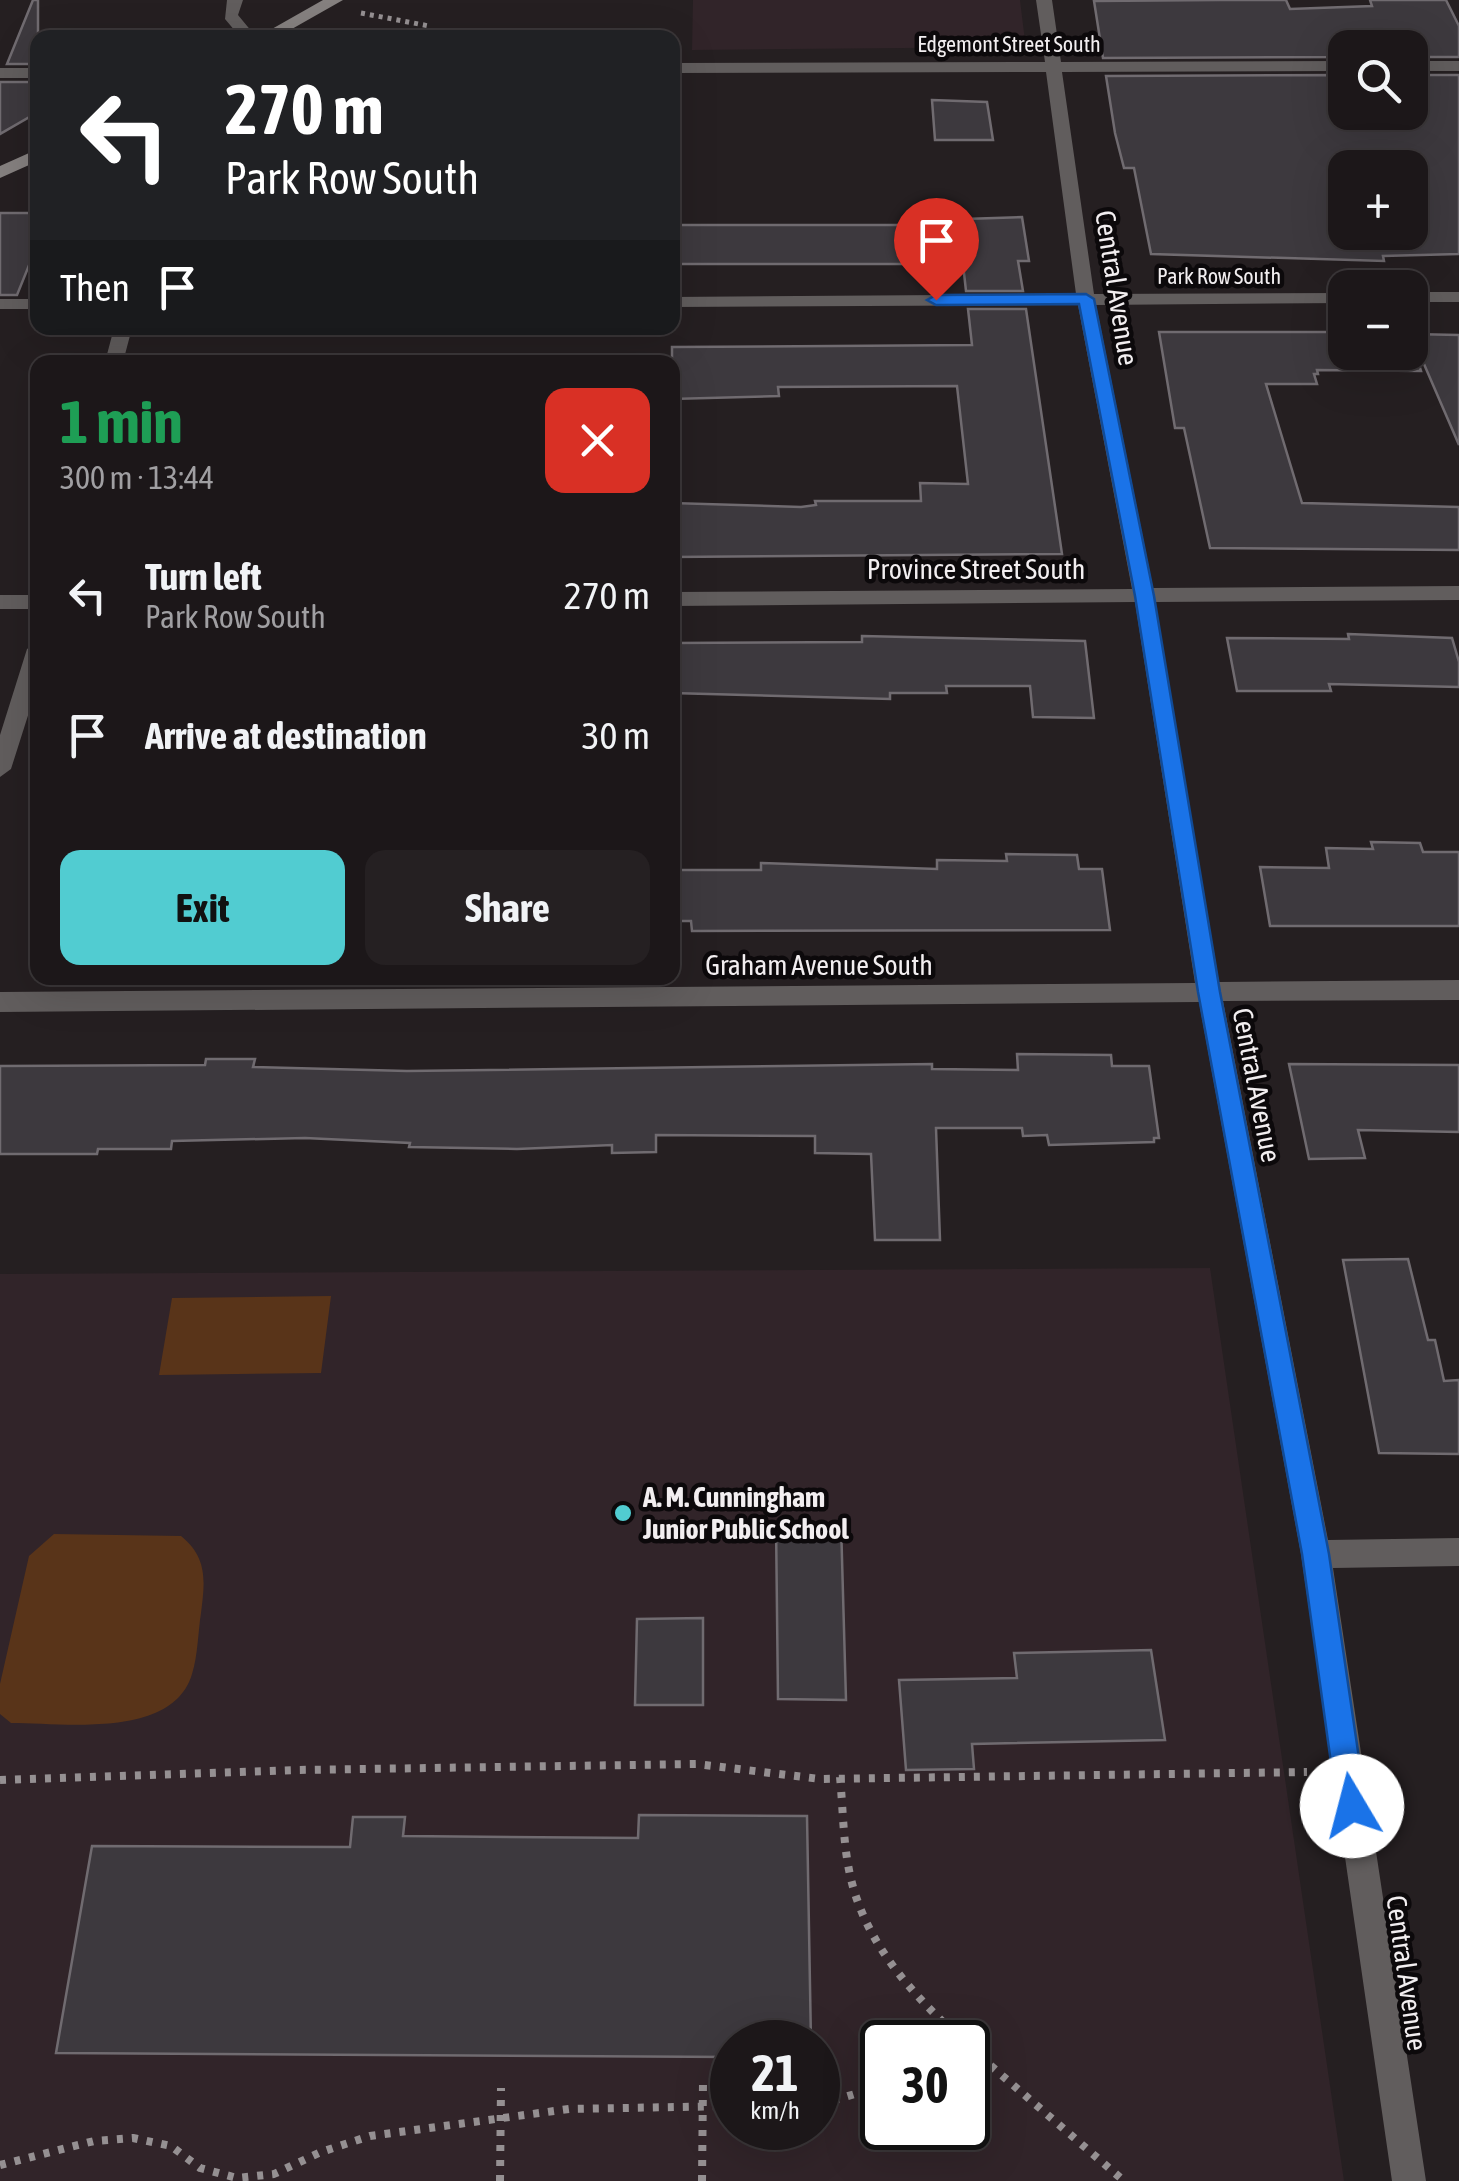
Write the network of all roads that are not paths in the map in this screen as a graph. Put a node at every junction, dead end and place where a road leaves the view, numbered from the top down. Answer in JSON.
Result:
{"nodes":[{"id":1,"x":235,"y":0,"type":"edge"},
{"id":2,"x":1044,"y":0,"type":"edge"},
{"id":3,"x":332,"y":2,"type":"edge"},
{"id":4,"x":243,"y":30,"type":"edge"},
{"id":5,"x":279,"y":30,"type":"edge"},
{"id":6,"x":1328,"y":66,"type":"edge"},
{"id":7,"x":1428,"y":66,"type":"edge"},
{"id":8,"x":1459,"y":66,"type":"edge"},
{"id":9,"x":1054,"y":67,"type":"junction"},
{"id":10,"x":680,"y":68,"type":"edge"},
{"id":11,"x":30,"y":72,"type":"edge"},
{"id":12,"x":0,"y":73,"type":"edge"},
{"id":13,"x":30,"y":158,"type":"edge"},
{"id":14,"x":0,"y":173,"type":"edge"},
{"id":15,"x":1428,"y":297,"type":"edge"},
{"id":16,"x":1459,"y":297,"type":"edge"},
{"id":17,"x":1328,"y":298,"type":"edge"},
{"id":18,"x":1086,"y":299,"type":"junction"},
{"id":19,"x":680,"y":302,"type":"edge"},
{"id":20,"x":0,"y":304,"type":"edge"},
{"id":21,"x":30,"y":304,"type":"edge"},
{"id":22,"x":1459,"y":593,"type":"edge"},
{"id":23,"x":1144,"y":596,"type":"junction"},
{"id":24,"x":680,"y":598,"type":"edge"},
{"id":25,"x":0,"y":602,"type":"edge"},
{"id":26,"x":30,"y":602,"type":"edge"},
{"id":27,"x":30,"y":674,"type":"edge"},
{"id":28,"x":0,"y":770,"type":"edge"},
{"id":29,"x":1459,"y":990,"type":"edge"},
{"id":30,"x":1209,"y":992,"type":"junction"},
{"id":31,"x":0,"y":1002,"type":"edge"},
{"id":32,"x":1459,"y":1552,"type":"edge"},
{"id":33,"x":1316,"y":1554,"type":"junction"},
{"id":34,"x":1409,"y":2181,"type":"edge"}],
"edges":[{"from":1,"to":4,"type":"street"},
{"from":2,"to":9,"type":"street","name":"Central Avenue"},
{"from":3,"to":5,"type":"main road"},
{"from":6,"to":9,"type":"street","name":"Edgemont Street South"},
{"from":7,"to":8,"type":"street"},
{"from":9,"to":10,"type":"street","name":"Edgemont Street South"},
{"from":9,"to":18,"type":"street","name":"Central Avenue"},
{"from":11,"to":12,"type":"street"},
{"from":13,"to":14,"type":"main road"},
{"from":15,"to":16,"type":"street"},
{"from":17,"to":18,"type":"street","name":"Park Row South"},
{"from":18,"to":19,"type":"street","name":"Park Row South"},
{"from":18,"to":23,"type":"street","name":"Central Avenue"},
{"from":20,"to":21,"type":"street"},
{"from":22,"to":23,"type":"street","name":"Province Street South"},
{"from":23,"to":24,"type":"street","name":"Province Street South"},
{"from":23,"to":30,"type":"street","name":"Central Avenue"},
{"from":25,"to":26,"type":"street"},
{"from":27,"to":28,"type":"street"},
{"from":29,"to":30,"type":"street","name":"Graham Avenue South"},
{"from":30,"to":31,"type":"street","name":"Graham Avenue South"},
{"from":30,"to":33,"type":"street","name":"Central Avenue"},
{"from":32,"to":33,"type":"street"},
{"from":33,"to":34,"type":"street","name":"Central Avenue"}]}
